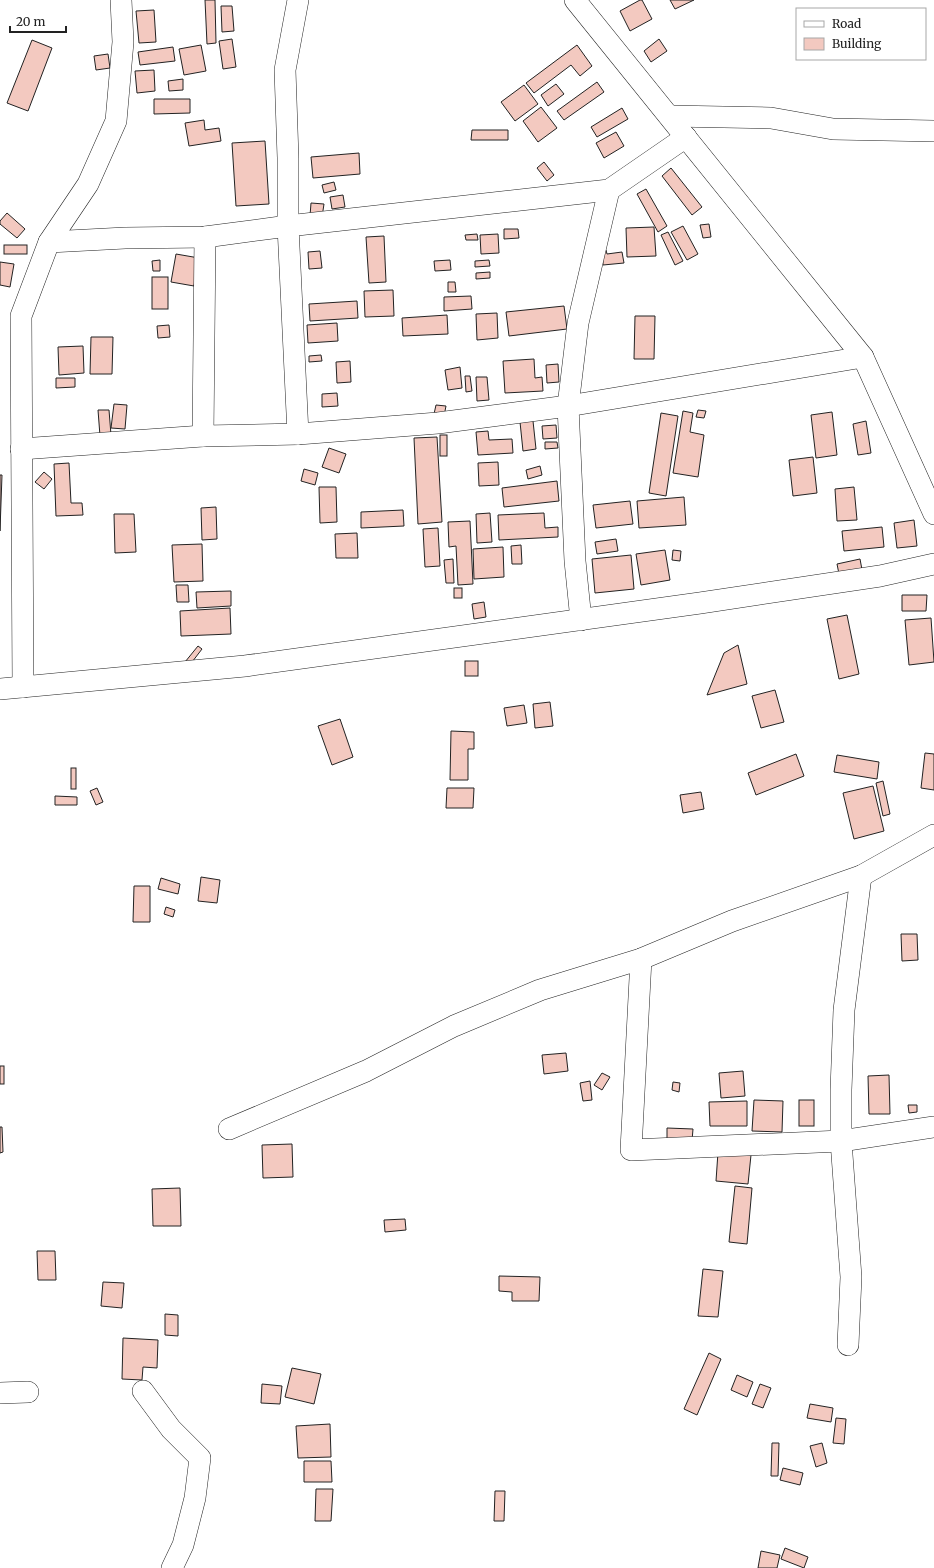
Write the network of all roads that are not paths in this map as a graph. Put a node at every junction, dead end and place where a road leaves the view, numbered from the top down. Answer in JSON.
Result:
{"nodes":[{"id":1,"x":123,"y":0,"type":"edge"},
{"id":2,"x":298,"y":0,"type":"edge"},
{"id":3,"x":575,"y":0,"type":"edge"},
{"id":4,"x":670,"y":116,"type":"junction"},
{"id":5,"x":934,"y":131,"type":"edge"},
{"id":6,"x":686,"y":137,"type":"junction"},
{"id":7,"x":609,"y":190,"type":"junction"},
{"id":8,"x":288,"y":226,"type":"junction"},
{"id":9,"x":205,"y":237,"type":"junction"},
{"id":10,"x":49,"y":242,"type":"junction"},
{"id":11,"x":863,"y":357,"type":"junction"},
{"id":12,"x":568,"y":406,"type":"junction"},
{"id":13,"x":298,"y":434,"type":"junction"},
{"id":14,"x":203,"y":436,"type":"junction"},
{"id":15,"x":21,"y":448,"type":"junction"},
{"id":16,"x":934,"y":514,"type":"edge"},
{"id":17,"x":934,"y":564,"type":"edge"},
{"id":18,"x":581,"y":620,"type":"junction"},
{"id":19,"x":23,"y":687,"type":"junction"},
{"id":20,"x":0,"y":689,"type":"edge"},
{"id":21,"x":934,"y":835,"type":"edge"},
{"id":22,"x":861,"y":876,"type":"junction"},
{"id":23,"x":641,"y":959,"type":"junction"},
{"id":24,"x":934,"y":1127,"type":"edge"},
{"id":25,"x":229,"y":1129,"type":"dead end"},
{"id":26,"x":841,"y":1141,"type":"junction"},
{"id":27,"x":848,"y":1345,"type":"dead end"},
{"id":28,"x":143,"y":1391,"type":"dead end"},
{"id":29,"x":28,"y":1392,"type":"dead end"},
{"id":30,"x":0,"y":1394,"type":"edge"},
{"id":31,"x":172,"y":1568,"type":"edge"}],
"edges":[{"from":1,"to":10,"type":"street"},
{"from":2,"to":8,"type":"street"},
{"from":3,"to":4,"type":"street"},
{"from":4,"to":5,"type":"street"},
{"from":4,"to":6,"type":"street"},
{"from":6,"to":7,"type":"street"},
{"from":6,"to":11,"type":"street"},
{"from":7,"to":8,"type":"street"},
{"from":7,"to":12,"type":"street"},
{"from":8,"to":9,"type":"street"},
{"from":8,"to":13,"type":"street"},
{"from":9,"to":10,"type":"street"},
{"from":9,"to":14,"type":"street"},
{"from":10,"to":15,"type":"street"},
{"from":11,"to":12,"type":"street"},
{"from":11,"to":16,"type":"street"},
{"from":12,"to":13,"type":"street"},
{"from":12,"to":18,"type":"street"},
{"from":13,"to":14,"type":"street"},
{"from":14,"to":15,"type":"street"},
{"from":15,"to":19,"type":"street"},
{"from":17,"to":18,"type":"street"},
{"from":18,"to":19,"type":"street"},
{"from":19,"to":20,"type":"street"},
{"from":21,"to":22,"type":"street"},
{"from":22,"to":23,"type":"street"},
{"from":22,"to":26,"type":"street"},
{"from":23,"to":25,"type":"street"},
{"from":23,"to":26,"type":"street"},
{"from":24,"to":26,"type":"street"},
{"from":26,"to":27,"type":"street"},
{"from":28,"to":31,"type":"street"},
{"from":29,"to":30,"type":"street"}]}
